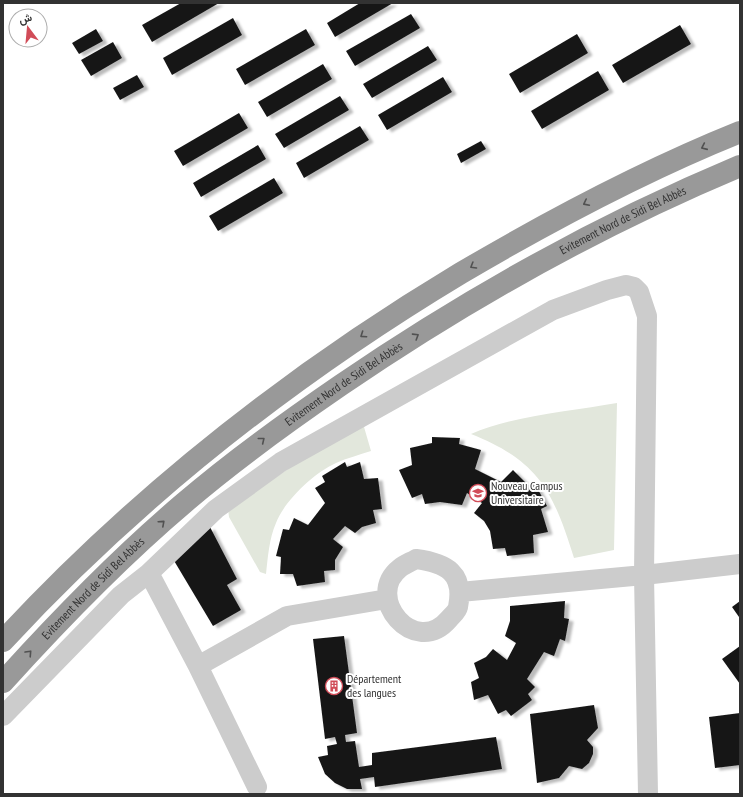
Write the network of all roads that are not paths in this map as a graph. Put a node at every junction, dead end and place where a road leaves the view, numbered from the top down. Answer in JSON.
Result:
{"nodes":[{"id":1,"x":740,"y":132,"type":"edge"},
{"id":2,"x":740,"y":166,"type":"edge"},
{"id":3,"x":740,"y":564,"type":"edge"},
{"id":4,"x":149,"y":573,"type":"junction"},
{"id":5,"x":644,"y":575,"type":"junction"},
{"id":6,"x":460,"y":592,"type":"junction"},
{"id":7,"x":387,"y":599,"type":"junction"},
{"id":8,"x":3,"y":640,"type":"edge"},
{"id":9,"x":198,"y":666,"type":"junction"},
{"id":10,"x":3,"y":682,"type":"edge"},
{"id":11,"x":3,"y":716,"type":"edge"},
{"id":12,"x":260,"y":792,"type":"edge"},
{"id":13,"x":648,"y":794,"type":"edge"}],
"edges":[{"from":1,"to":8,"type":"highway","one_way":true},
{"from":10,"to":2,"type":"highway","name":"Evitement Nord de Sidi Bel Abbès","one_way":true},
{"from":3,"to":5,"type":"lane"},
{"from":4,"to":5,"type":"lane"},
{"from":4,"to":9,"type":"lane"},
{"from":4,"to":11,"type":"lane"},
{"from":5,"to":6,"type":"lane"},
{"from":5,"to":13,"type":"lane"},
{"from":6,"to":7,"type":"lane"},
{"from":6,"to":7,"type":"lane"},
{"from":7,"to":9,"type":"lane"},
{"from":9,"to":12,"type":"lane"}]}
